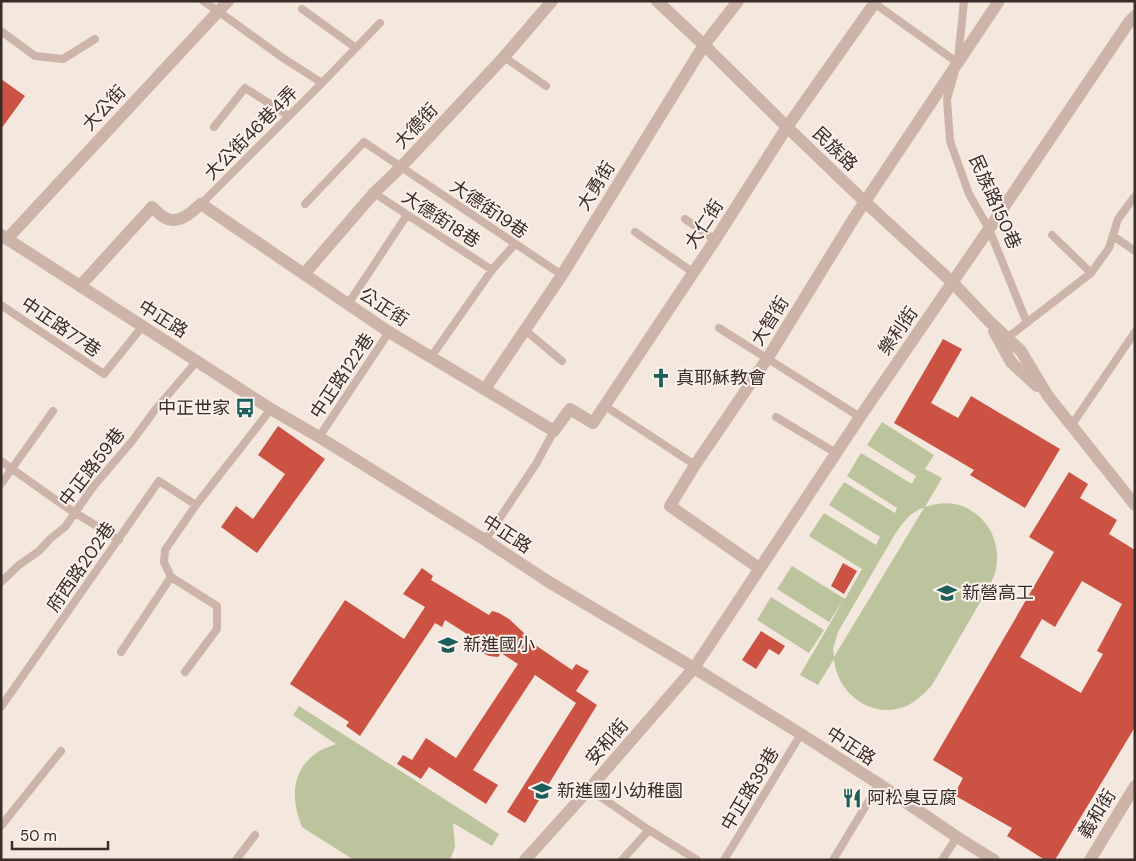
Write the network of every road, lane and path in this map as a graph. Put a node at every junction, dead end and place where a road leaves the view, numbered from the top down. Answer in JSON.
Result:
{"nodes":[{"id":1,"x":202,"y":1,"type":"edge"},
{"id":2,"x":228,"y":1,"type":"edge"},
{"id":3,"x":552,"y":1,"type":"edge"},
{"id":4,"x":657,"y":1,"type":"edge"},
{"id":5,"x":738,"y":1,"type":"edge"},
{"id":6,"x":964,"y":1,"type":"edge"},
{"id":7,"x":999,"y":1,"type":"edge"},
{"id":8,"x":875,"y":2,"type":"edge"},
{"id":9,"x":302,"y":8,"type":"dead end"},
{"id":10,"x":218,"y":11,"type":"junction"},
{"id":11,"x":1135,"y":16,"type":"edge"},
{"id":12,"x":380,"y":23,"type":"dead end"},
{"id":13,"x":1,"y":31,"type":"edge"},
{"id":14,"x":95,"y":39,"type":"dead end"},
{"id":15,"x":704,"y":45,"type":"junction"},
{"id":16,"x":356,"y":48,"type":"junction"},
{"id":17,"x":504,"y":57,"type":"junction"},
{"id":18,"x":958,"y":63,"type":"junction"},
{"id":19,"x":322,"y":83,"type":"junction"},
{"id":20,"x":546,"y":86,"type":"dead end"},
{"id":21,"x":289,"y":116,"type":"junction"},
{"id":22,"x":214,"y":127,"type":"dead end"},
{"id":23,"x":787,"y":127,"type":"junction"},
{"id":24,"x":400,"y":168,"type":"junction"},
{"id":25,"x":374,"y":193,"type":"junction"},
{"id":26,"x":1135,"y":196,"type":"edge"},
{"id":27,"x":865,"y":202,"type":"junction"},
{"id":28,"x":200,"y":204,"type":"junction"},
{"id":29,"x":305,"y":204,"type":"dead end"},
{"id":30,"x":407,"y":215,"type":"junction"},
{"id":31,"x":685,"y":220,"type":"dead end"},
{"id":32,"x":990,"y":229,"type":"junction"},
{"id":33,"x":635,"y":232,"type":"dead end"},
{"id":34,"x":1052,"y":235,"type":"dead end"},
{"id":35,"x":1113,"y":236,"type":"junction"},
{"id":36,"x":3,"y":240,"type":"edge"},
{"id":37,"x":715,"y":240,"type":"junction"},
{"id":38,"x":516,"y":244,"type":"junction"},
{"id":39,"x":1135,"y":251,"type":"edge"},
{"id":40,"x":492,"y":270,"type":"junction"},
{"id":41,"x":305,"y":273,"type":"junction"},
{"id":42,"x":694,"y":273,"type":"junction"},
{"id":43,"x":1091,"y":273,"type":"junction"},
{"id":44,"x":562,"y":275,"type":"junction"},
{"id":45,"x":952,"y":282,"type":"junction"},
{"id":46,"x":80,"y":286,"type":"junction"},
{"id":47,"x":348,"y":304,"type":"junction"},
{"id":48,"x":1,"y":305,"type":"edge"},
{"id":49,"x":989,"y":321,"type":"junction"},
{"id":50,"x":1027,"y":323,"type":"junction"},
{"id":51,"x":142,"y":327,"type":"junction"},
{"id":52,"x":719,"y":328,"type":"dead end"},
{"id":53,"x":525,"y":330,"type":"junction"},
{"id":54,"x":389,"y":332,"type":"junction"},
{"id":55,"x":1135,"y":332,"type":"edge"},
{"id":56,"x":1007,"y":338,"type":"junction"},
{"id":57,"x":431,"y":357,"type":"junction"},
{"id":58,"x":767,"y":359,"type":"junction"},
{"id":59,"x":562,"y":361,"type":"dead end"},
{"id":60,"x":197,"y":362,"type":"junction"},
{"id":61,"x":485,"y":389,"type":"junction"},
{"id":62,"x":1048,"y":396,"type":"junction"},
{"id":63,"x":605,"y":406,"type":"junction"},
{"id":64,"x":271,"y":409,"type":"junction"},
{"id":65,"x":53,"y":411,"type":"dead end"},
{"id":66,"x":776,"y":417,"type":"dead end"},
{"id":67,"x":860,"y":417,"type":"junction"},
{"id":68,"x":1071,"y":426,"type":"junction"},
{"id":69,"x":554,"y":431,"type":"junction"},
{"id":70,"x":319,"y":436,"type":"junction"},
{"id":71,"x":836,"y":452,"type":"junction"},
{"id":72,"x":1,"y":461,"type":"edge"},
{"id":73,"x":695,"y":465,"type":"junction"},
{"id":74,"x":12,"y":469,"type":"junction"},
{"id":75,"x":1,"y":484,"type":"edge"},
{"id":76,"x":196,"y":505,"type":"junction"},
{"id":77,"x":1135,"y":505,"type":"edge"},
{"id":78,"x":75,"y":512,"type":"junction"},
{"id":79,"x":119,"y":540,"type":"junction"},
{"id":80,"x":486,"y":540,"type":"junction"},
{"id":81,"x":759,"y":568,"type":"junction"},
{"id":82,"x":171,"y":577,"type":"junction"},
{"id":83,"x":1,"y":582,"type":"edge"},
{"id":84,"x":121,"y":652,"type":"dead end"},
{"id":85,"x":694,"y":668,"type":"junction"},
{"id":86,"x":185,"y":672,"type":"dead end"},
{"id":87,"x":1,"y":707,"type":"edge"},
{"id":88,"x":801,"y":734,"type":"junction"},
{"id":89,"x":61,"y":750,"type":"dead end"},
{"id":90,"x":878,"y":784,"type":"junction"},
{"id":91,"x":1135,"y":786,"type":"edge"},
{"id":92,"x":589,"y":789,"type":"junction"},
{"id":93,"x":1,"y":826,"type":"edge"},
{"id":94,"x":649,"y":830,"type":"junction"},
{"id":95,"x":254,"y":835,"type":"dead end"},
{"id":96,"x":957,"y":838,"type":"junction"},
{"id":97,"x":236,"y":860,"type":"edge"},
{"id":98,"x":525,"y":860,"type":"edge"},
{"id":99,"x":622,"y":860,"type":"edge"},
{"id":100,"x":697,"y":860,"type":"edge"},
{"id":101,"x":724,"y":860,"type":"edge"},
{"id":102,"x":833,"y":860,"type":"edge"},
{"id":103,"x":942,"y":860,"type":"edge"},
{"id":104,"x":994,"y":860,"type":"edge"},
{"id":105,"x":1090,"y":860,"type":"edge"}],
"edges":[{"from":1,"to":10,"type":"lane"},
{"from":2,"to":10,"type":"street","name":"大公街"},
{"from":3,"to":17,"type":"street","name":"大德街"},
{"from":4,"to":15,"type":"street","name":"民族路"},
{"from":5,"to":15,"type":"street","name":"大勇街"},
{"from":6,"to":18,"type":"lane","name":"民族路150巷"},
{"from":7,"to":18,"type":"street","name":"民族路150巷"},
{"from":8,"to":18,"type":"lane"},
{"from":8,"to":23,"type":"street","name":"大仁街"},
{"from":9,"to":16,"type":"lane"},
{"from":10,"to":19,"type":"lane"},
{"from":10,"to":36,"type":"street","name":"大公街"},
{"from":11,"to":32,"type":"street","name":"樂利街"},
{"from":12,"to":16,"type":"lane","name":"大公街46巷4弄"},
{"from":13,"to":14,"type":"lane"},
{"from":15,"to":23,"type":"street","name":"民族路"},
{"from":15,"to":44,"type":"street","name":"大勇街"},
{"from":16,"to":19,"type":"lane","name":"大公街46巷4弄"},
{"from":17,"to":20,"type":"lane"},
{"from":17,"to":24,"type":"street","name":"大德街"},
{"from":18,"to":27,"type":"street","name":"大智街"},
{"from":18,"to":32,"type":"lane","name":"民族路150巷"},
{"from":19,"to":21,"type":"lane","name":"大公街46巷4弄"},
{"from":21,"to":22,"type":"lane"},
{"from":21,"to":28,"type":"lane","name":"大公街46巷4弄"},
{"from":23,"to":27,"type":"street","name":"民族路"},
{"from":23,"to":37,"type":"street","name":"大仁街"},
{"from":24,"to":25,"type":"street","name":"大德街"},
{"from":24,"to":29,"type":"lane","name":"大德街19巷"},
{"from":24,"to":38,"type":"lane","name":"大德街19巷"},
{"from":25,"to":30,"type":"lane","name":"大德街18巷"},
{"from":25,"to":41,"type":"street","name":"大德街"},
{"from":26,"to":35,"type":"lane"},
{"from":27,"to":45,"type":"street","name":"民族路"},
{"from":27,"to":58,"type":"street","name":"大智街"},
{"from":28,"to":41,"type":"street","name":"公正街"},
{"from":28,"to":46,"type":"street"},
{"from":30,"to":40,"type":"lane","name":"大德街18巷"},
{"from":30,"to":47,"type":"lane"},
{"from":31,"to":37,"type":"lane"},
{"from":32,"to":45,"type":"street","name":"樂利街"},
{"from":32,"to":50,"type":"lane","name":"民族路150巷"},
{"from":33,"to":42,"type":"lane"},
{"from":34,"to":43,"type":"lane"},
{"from":35,"to":39,"type":"lane"},
{"from":35,"to":43,"type":"lane"},
{"from":36,"to":46,"type":"street","name":"中正路"},
{"from":37,"to":42,"type":"street","name":"大仁街"},
{"from":38,"to":40,"type":"lane"},
{"from":38,"to":44,"type":"lane","name":"大德街19巷"},
{"from":40,"to":57,"type":"lane"},
{"from":41,"to":47,"type":"street","name":"公正街"},
{"from":42,"to":63,"type":"street","name":"大仁街"},
{"from":43,"to":50,"type":"lane"},
{"from":44,"to":53,"type":"street","name":"大勇街"},
{"from":45,"to":49,"type":"street","name":"民族路"},
{"from":45,"to":67,"type":"street","name":"樂利街"},
{"from":46,"to":51,"type":"street","name":"中正路"},
{"from":47,"to":54,"type":"street","name":"公正街"},
{"from":48,"to":51,"type":"lane","name":"中正路77巷"},
{"from":49,"to":56,"type":"street","name":"民族路"},
{"from":49,"to":62,"type":"street","name":"民族路"},
{"from":50,"to":56,"type":"lane"},
{"from":51,"to":60,"type":"street","name":"中正路"},
{"from":52,"to":58,"type":"lane"},
{"from":53,"to":59,"type":"lane"},
{"from":53,"to":61,"type":"street","name":"大勇街"},
{"from":54,"to":57,"type":"street","name":"公正街"},
{"from":54,"to":70,"type":"lane","name":"中正路122巷"},
{"from":55,"to":68,"type":"lane"},
{"from":56,"to":62,"type":"street","name":"民族路"},
{"from":57,"to":61,"type":"street","name":"公正街"},
{"from":58,"to":67,"type":"lane"},
{"from":58,"to":73,"type":"street","name":"大智街"},
{"from":60,"to":64,"type":"street","name":"中正路"},
{"from":60,"to":78,"type":"lane","name":"中正路59巷"},
{"from":61,"to":69,"type":"street","name":"公正街"},
{"from":62,"to":68,"type":"street","name":"民族路"},
{"from":63,"to":69,"type":"street","name":"大仁街"},
{"from":63,"to":73,"type":"lane"},
{"from":64,"to":70,"type":"street","name":"中正路"},
{"from":64,"to":76,"type":"lane"},
{"from":65,"to":74,"type":"lane"},
{"from":66,"to":71,"type":"lane"},
{"from":67,"to":71,"type":"street","name":"樂利街"},
{"from":68,"to":77,"type":"street","name":"民族路"},
{"from":69,"to":80,"type":"lane"},
{"from":70,"to":80,"type":"street","name":"中正路"},
{"from":71,"to":81,"type":"street","name":"樂利街"},
{"from":72,"to":74,"type":"lane"},
{"from":73,"to":81,"type":"street","name":"大智街"},
{"from":74,"to":75,"type":"lane"},
{"from":74,"to":78,"type":"lane"},
{"from":76,"to":79,"type":"lane","name":"府西路202巷"},
{"from":76,"to":82,"type":"lane"},
{"from":78,"to":79,"type":"lane"},
{"from":78,"to":83,"type":"lane","name":"中正路59巷"},
{"from":79,"to":87,"type":"lane","name":"府西路202巷"},
{"from":80,"to":85,"type":"street","name":"中正路"},
{"from":81,"to":85,"type":"street","name":"樂利街"},
{"from":82,"to":84,"type":"lane"},
{"from":82,"to":86,"type":"lane"},
{"from":85,"to":88,"type":"street","name":"中正路"},
{"from":85,"to":92,"type":"street","name":"安和街"},
{"from":88,"to":90,"type":"street","name":"中正路"},
{"from":88,"to":101,"type":"lane","name":"中正路39巷"},
{"from":89,"to":93,"type":"lane"},
{"from":90,"to":96,"type":"street","name":"中正路"},
{"from":90,"to":102,"type":"lane"},
{"from":91,"to":105,"type":"street","name":"義和街"},
{"from":92,"to":94,"type":"lane"},
{"from":92,"to":98,"type":"street","name":"安和街"},
{"from":94,"to":99,"type":"lane"},
{"from":94,"to":100,"type":"lane"},
{"from":95,"to":97,"type":"lane"},
{"from":96,"to":103,"type":"lane"},
{"from":96,"to":104,"type":"street","name":"中正路"}]}
